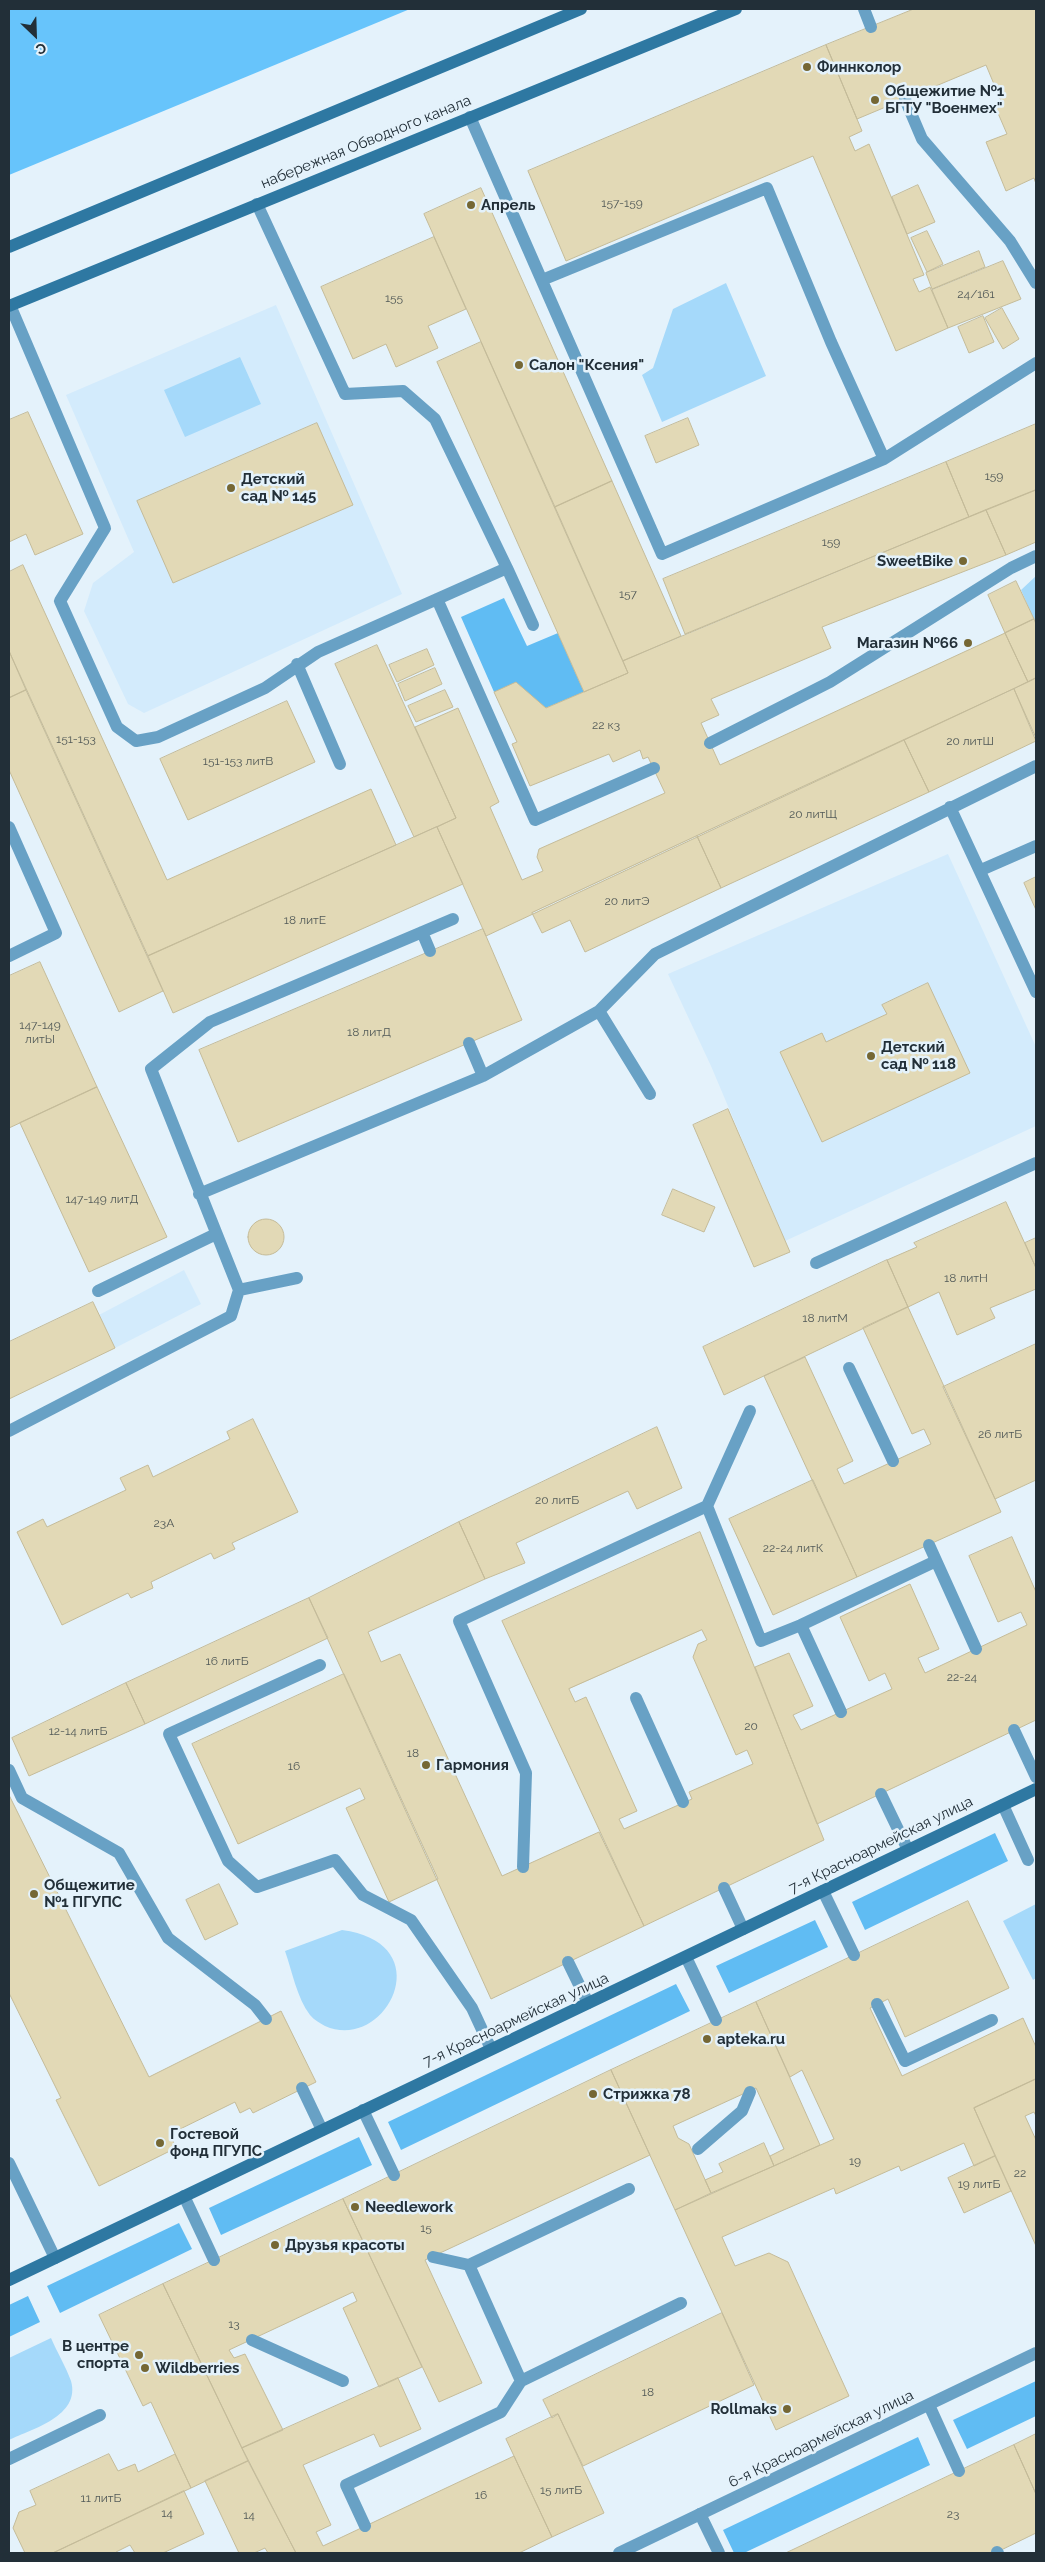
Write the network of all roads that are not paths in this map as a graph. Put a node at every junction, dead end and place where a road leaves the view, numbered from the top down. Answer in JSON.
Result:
{"nodes":[{"id":1,"x":581,"y":9,"type":"edge"},
{"id":2,"x":736,"y":9,"type":"edge"},
{"id":3,"x":864,"y":9,"type":"edge"},
{"id":4,"x":871,"y":27,"type":"dead end"},
{"id":5,"x":905,"y":99,"type":"dead end"},
{"id":6,"x":470,"y":117,"type":"junction"},
{"id":7,"x":257,"y":204,"type":"junction"},
{"id":8,"x":9,"y":246,"type":"edge"},
{"id":9,"x":542,"y":280,"type":"junction"},
{"id":10,"x":1036,"y":284,"type":"edge"},
{"id":11,"x":9,"y":305,"type":"edge"},
{"id":12,"x":1036,"y":363,"type":"edge"},
{"id":13,"x":884,"y":460,"type":"junction"},
{"id":14,"x":1036,"y":556,"type":"edge"},
{"id":15,"x":507,"y":568,"type":"junction"},
{"id":16,"x":437,"y":599,"type":"junction"},
{"id":17,"x":533,"y":625,"type":"dead end"},
{"id":18,"x":297,"y":664,"type":"junction"},
{"id":19,"x":710,"y":743,"type":"dead end"},
{"id":20,"x":340,"y":764,"type":"dead end"},
{"id":21,"x":1036,"y":766,"type":"edge"},
{"id":22,"x":654,"y":768,"type":"dead end"},
{"id":23,"x":950,"y":807,"type":"junction"},
{"id":24,"x":9,"y":827,"type":"edge"},
{"id":25,"x":1036,"y":846,"type":"edge"},
{"id":26,"x":981,"y":870,"type":"junction"},
{"id":27,"x":453,"y":919,"type":"dead end"},
{"id":28,"x":422,"y":932,"type":"junction"},
{"id":29,"x":430,"y":951,"type":"dead end"},
{"id":30,"x":9,"y":956,"type":"edge"},
{"id":31,"x":1036,"y":992,"type":"edge"},
{"id":32,"x":598,"y":1011,"type":"junction"},
{"id":33,"x":469,"y":1043,"type":"dead end"},
{"id":34,"x":483,"y":1076,"type":"junction"},
{"id":35,"x":650,"y":1094,"type":"dead end"},
{"id":36,"x":1036,"y":1163,"type":"edge"},
{"id":37,"x":199,"y":1194,"type":"junction"},
{"id":38,"x":216,"y":1234,"type":"junction"},
{"id":39,"x":816,"y":1263,"type":"dead end"},
{"id":40,"x":296,"y":1278,"type":"dead end"},
{"id":41,"x":239,"y":1290,"type":"junction"},
{"id":42,"x":98,"y":1291,"type":"dead end"},
{"id":43,"x":849,"y":1368,"type":"dead end"},
{"id":44,"x":750,"y":1411,"type":"dead end"},
{"id":45,"x":9,"y":1431,"type":"edge"},
{"id":46,"x":893,"y":1461,"type":"dead end"},
{"id":47,"x":707,"y":1506,"type":"junction"},
{"id":48,"x":929,"y":1544,"type":"dead end"},
{"id":49,"x":936,"y":1560,"type":"junction"},
{"id":50,"x":801,"y":1624,"type":"junction"},
{"id":51,"x":976,"y":1649,"type":"dead end"},
{"id":52,"x":320,"y":1665,"type":"dead end"},
{"id":53,"x":636,"y":1698,"type":"dead end"},
{"id":54,"x":841,"y":1712,"type":"dead end"},
{"id":55,"x":1014,"y":1730,"type":"dead end"},
{"id":56,"x":9,"y":1770,"type":"edge"},
{"id":57,"x":1036,"y":1777,"type":"edge"},
{"id":58,"x":1036,"y":1789,"type":"edge"},
{"id":59,"x":881,"y":1794,"type":"dead end"},
{"id":60,"x":683,"y":1802,"type":"dead end"},
{"id":61,"x":1003,"y":1805,"type":"junction"},
{"id":62,"x":908,"y":1850,"type":"junction"},
{"id":63,"x":1028,"y":1860,"type":"dead end"},
{"id":64,"x":523,"y":1867,"type":"dead end"},
{"id":65,"x":724,"y":1888,"type":"dead end"},
{"id":66,"x":823,"y":1891,"type":"junction"},
{"id":67,"x":743,"y":1929,"type":"junction"},
{"id":68,"x":854,"y":1955,"type":"dead end"},
{"id":69,"x":686,"y":1957,"type":"junction"},
{"id":70,"x":568,"y":1962,"type":"dead end"},
{"id":71,"x":588,"y":2003,"type":"junction"},
{"id":72,"x":877,"y":2004,"type":"dead end"},
{"id":73,"x":266,"y":2019,"type":"dead end"},
{"id":74,"x":716,"y":2020,"type":"dead end"},
{"id":75,"x":992,"y":2020,"type":"dead end"},
{"id":76,"x":492,"y":2049,"type":"junction"},
{"id":77,"x":302,"y":2088,"type":"dead end"},
{"id":78,"x":750,"y":2092,"type":"dead end"},
{"id":79,"x":363,"y":2110,"type":"junction"},
{"id":80,"x":322,"y":2130,"type":"junction"},
{"id":81,"x":698,"y":2149,"type":"dead end"},
{"id":82,"x":9,"y":2163,"type":"edge"},
{"id":83,"x":394,"y":2175,"type":"dead end"},
{"id":84,"x":629,"y":2188,"type":"dead end"},
{"id":85,"x":184,"y":2196,"type":"junction"},
{"id":86,"x":432,"y":2257,"type":"dead end"},
{"id":87,"x":54,"y":2258,"type":"junction"},
{"id":88,"x":214,"y":2260,"type":"dead end"},
{"id":89,"x":469,"y":2265,"type":"junction"},
{"id":90,"x":9,"y":2280,"type":"edge"},
{"id":91,"x":681,"y":2303,"type":"dead end"},
{"id":92,"x":252,"y":2340,"type":"dead end"},
{"id":93,"x":1036,"y":2353,"type":"edge"},
{"id":94,"x":342,"y":2381,"type":"dead end"},
{"id":95,"x":521,"y":2381,"type":"junction"},
{"id":96,"x":928,"y":2405,"type":"junction"},
{"id":97,"x":100,"y":2415,"type":"dead end"},
{"id":98,"x":9,"y":2459,"type":"edge"},
{"id":99,"x":959,"y":2471,"type":"dead end"},
{"id":100,"x":700,"y":2514,"type":"junction"},
{"id":101,"x":365,"y":2526,"type":"dead end"},
{"id":102,"x":619,"y":2553,"type":"edge"},
{"id":103,"x":719,"y":2553,"type":"edge"}],
"edges":[{"from":1,"to":8,"type":"main road"},
{"from":2,"to":6,"type":"main road","name":"набережная Обводного канала"},
{"from":3,"to":4,"type":"street"},
{"from":5,"to":10,"type":"street"},
{"from":6,"to":7,"type":"main road","name":"набережная Обводного канала"},
{"from":6,"to":9,"type":"street"},
{"from":7,"to":11,"type":"main road","name":"набережная Обводного канала"},
{"from":7,"to":15,"type":"street"},
{"from":9,"to":13,"type":"street"},
{"from":9,"to":13,"type":"street"},
{"from":11,"to":18,"type":"street"},
{"from":12,"to":13,"type":"street"},
{"from":14,"to":19,"type":"street"},
{"from":15,"to":16,"type":"street"},
{"from":15,"to":17,"type":"street"},
{"from":16,"to":18,"type":"street"},
{"from":16,"to":22,"type":"street"},
{"from":18,"to":20,"type":"street"},
{"from":21,"to":23,"type":"street"},
{"from":23,"to":26,"type":"street"},
{"from":23,"to":32,"type":"street"},
{"from":24,"to":30,"type":"street"},
{"from":25,"to":26,"type":"street"},
{"from":26,"to":31,"type":"street"},
{"from":27,"to":28,"type":"street"},
{"from":28,"to":29,"type":"street"},
{"from":28,"to":37,"type":"street"},
{"from":32,"to":34,"type":"street"},
{"from":32,"to":35,"type":"street"},
{"from":33,"to":34,"type":"street"},
{"from":34,"to":37,"type":"street"},
{"from":36,"to":39,"type":"street"},
{"from":37,"to":38,"type":"street"},
{"from":38,"to":41,"type":"street"},
{"from":38,"to":42,"type":"street"},
{"from":40,"to":41,"type":"street"},
{"from":41,"to":45,"type":"street"},
{"from":43,"to":46,"type":"street"},
{"from":44,"to":47,"type":"street"},
{"from":47,"to":50,"type":"street"},
{"from":47,"to":64,"type":"street"},
{"from":48,"to":49,"type":"street"},
{"from":49,"to":50,"type":"street"},
{"from":49,"to":51,"type":"street"},
{"from":50,"to":54,"type":"street"},
{"from":52,"to":76,"type":"street"},
{"from":53,"to":60,"type":"street"},
{"from":55,"to":57,"type":"street"},
{"from":56,"to":73,"type":"street"},
{"from":58,"to":61,"type":"main road","name":"7-я Красноармейская улица"},
{"from":59,"to":62,"type":"street"},
{"from":61,"to":62,"type":"main road","name":"7-я Красноармейская улица"},
{"from":61,"to":63,"type":"street"},
{"from":62,"to":66,"type":"main road","name":"7-я Красноармейская улица"},
{"from":65,"to":67,"type":"street"},
{"from":66,"to":67,"type":"main road","name":"7-я Красноармейская улица"},
{"from":66,"to":68,"type":"street"},
{"from":67,"to":69,"type":"main road","name":"7-я Красноармейская улица"},
{"from":69,"to":71,"type":"main road","name":"7-я Красноармейская улица"},
{"from":69,"to":74,"type":"street"},
{"from":70,"to":71,"type":"street"},
{"from":71,"to":76,"type":"main road","name":"7-я Красноармейская улица"},
{"from":72,"to":75,"type":"street"},
{"from":76,"to":79,"type":"main road","name":"7-я Красноармейская улица"},
{"from":77,"to":80,"type":"street"},
{"from":78,"to":81,"type":"street"},
{"from":79,"to":80,"type":"main road","name":"7-я Красноармейская улица"},
{"from":79,"to":83,"type":"street"},
{"from":80,"to":85,"type":"main road","name":"7-я Красноармейская улица"},
{"from":82,"to":87,"type":"street"},
{"from":84,"to":89,"type":"street"},
{"from":85,"to":87,"type":"main road","name":"7-я Красноармейская улица"},
{"from":85,"to":88,"type":"street"},
{"from":86,"to":89,"type":"street"},
{"from":87,"to":90,"type":"main road","name":"7-я Красноармейская улица"},
{"from":89,"to":95,"type":"street"},
{"from":91,"to":95,"type":"street"},
{"from":92,"to":94,"type":"street"},
{"from":93,"to":96,"type":"street","name":"6-я Красноармейская улица"},
{"from":95,"to":101,"type":"street"},
{"from":96,"to":99,"type":"street"},
{"from":96,"to":100,"type":"street","name":"6-я Красноармейская улица"},
{"from":97,"to":98,"type":"street"},
{"from":100,"to":102,"type":"street","name":"6-я Красноармейская улица"},
{"from":100,"to":103,"type":"street"}]}
